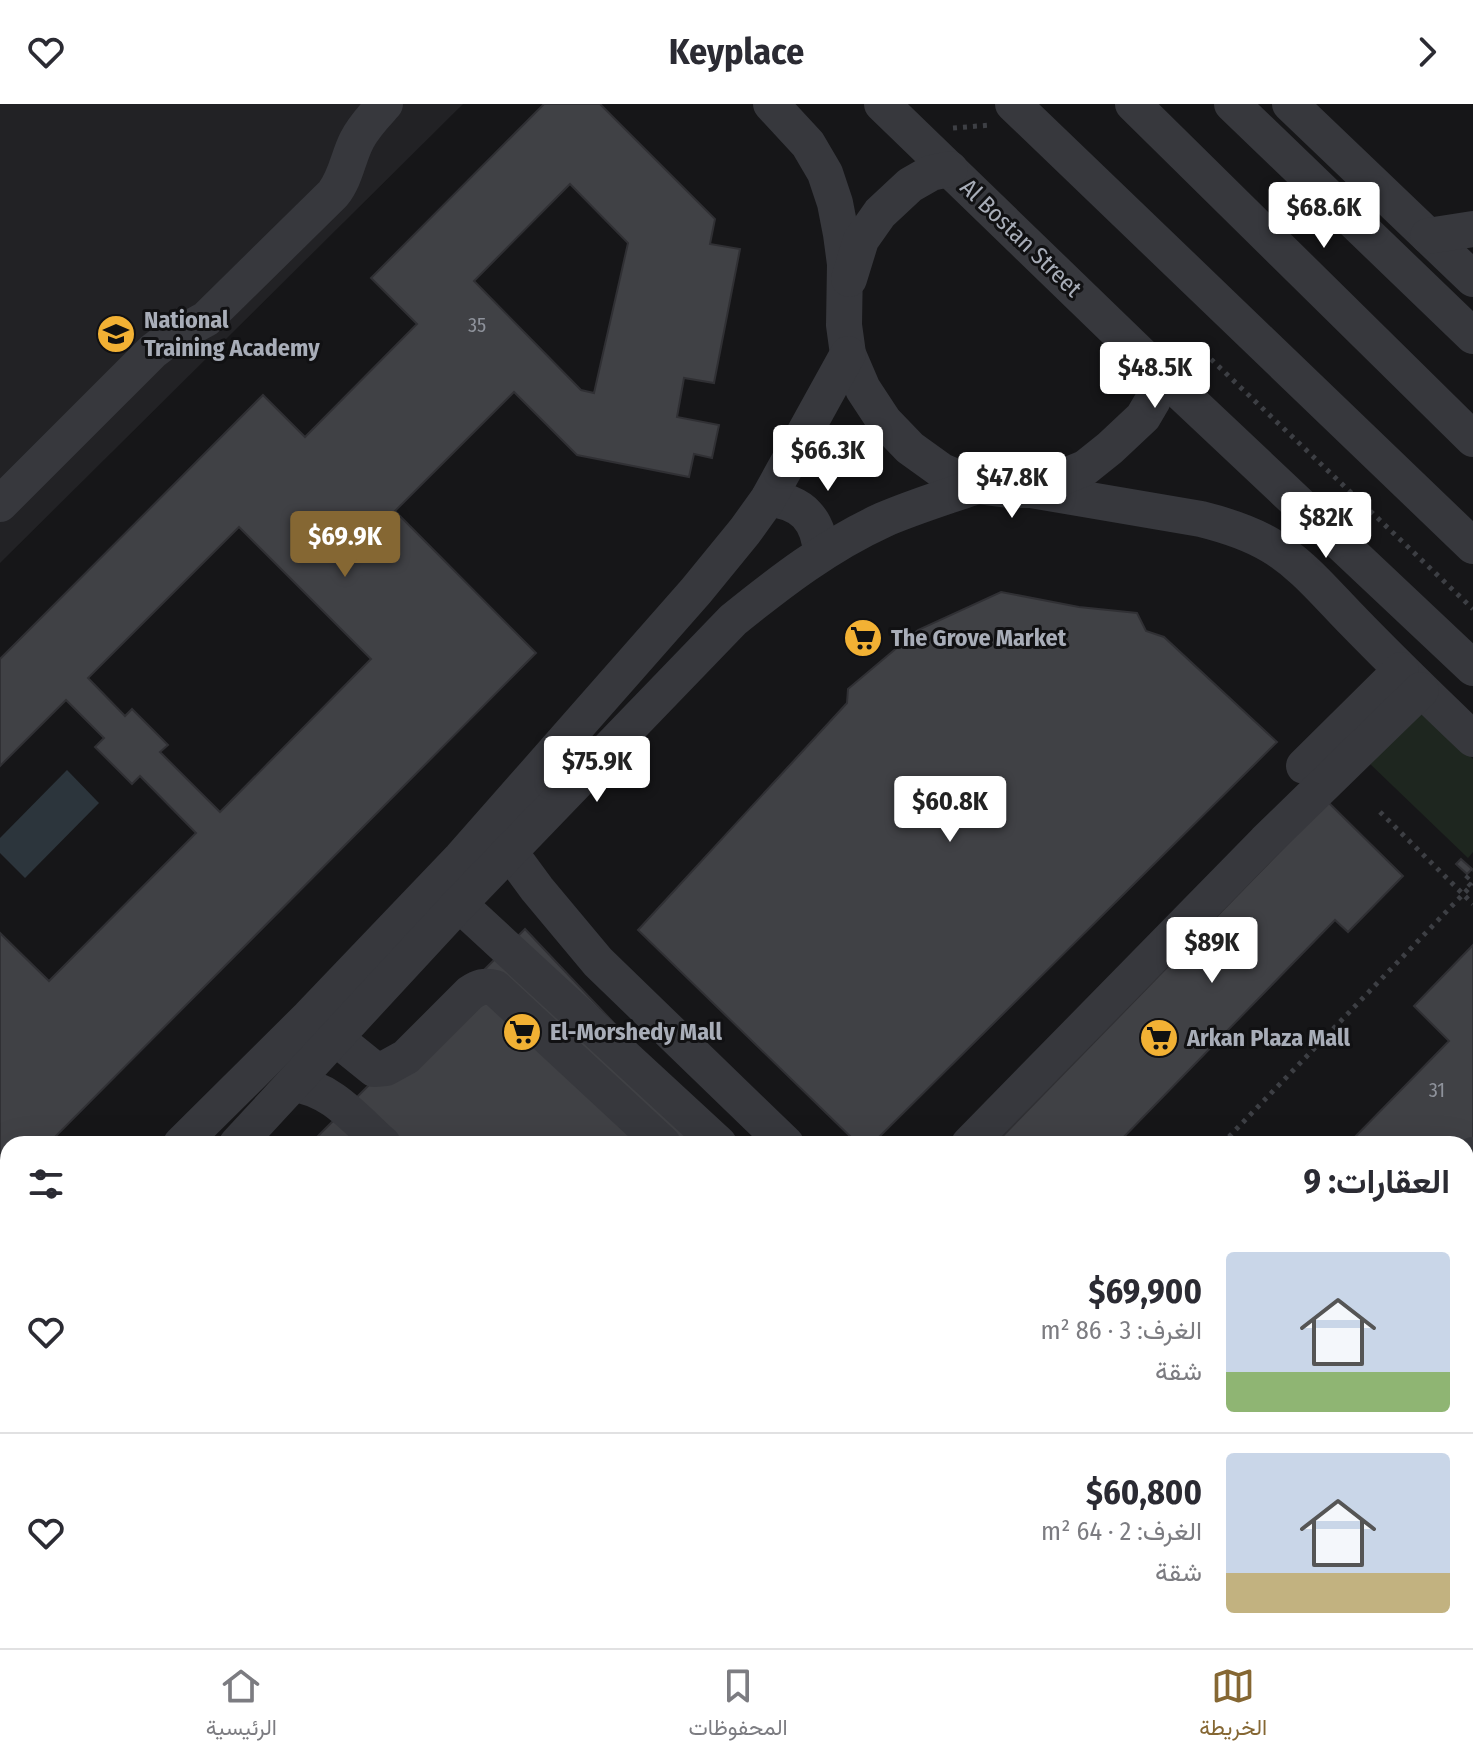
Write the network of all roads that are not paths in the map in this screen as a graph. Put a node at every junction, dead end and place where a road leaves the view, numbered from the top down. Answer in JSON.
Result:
{"nodes":[{"id":1,"x":771,"y":104,"type":"edge"},
{"id":2,"x":882,"y":104,"type":"edge"},
{"id":3,"x":1133,"y":104,"type":"edge"},
{"id":4,"x":1232,"y":104,"type":"edge"},
{"id":5,"x":1290,"y":104,"type":"edge"},
{"id":6,"x":1000,"y":109,"type":"edge"},
{"id":7,"x":368,"y":110,"type":"edge"},
{"id":8,"x":950,"y":169,"type":"junction"},
{"id":9,"x":1473,"y":229,"type":"edge"},
{"id":10,"x":1428,"y":236,"type":"junction"},
{"id":11,"x":1473,"y":279,"type":"edge"},
{"id":12,"x":845,"y":296,"type":"junction"},
{"id":13,"x":1473,"y":336,"type":"edge"},
{"id":14,"x":848,"y":354,"type":"junction"},
{"id":15,"x":1161,"y":374,"type":"junction"},
{"id":16,"x":1473,"y":439,"type":"edge"},
{"id":17,"x":977,"y":486,"type":"junction"},
{"id":18,"x":1031,"y":490,"type":"junction"},
{"id":19,"x":768,"y":499,"type":"junction"},
{"id":20,"x":0,"y":504,"type":"edge"},
{"id":21,"x":1319,"y":522,"type":"junction"},
{"id":22,"x":1473,"y":546,"type":"edge"},
{"id":23,"x":821,"y":554,"type":"junction"},
{"id":24,"x":1288,"y":557,"type":"junction"},
{"id":25,"x":1473,"y":668,"type":"edge"},
{"id":26,"x":1411,"y":680,"type":"junction"},
{"id":27,"x":1473,"y":739,"type":"edge"},
{"id":28,"x":1304,"y":766,"type":"dead end"},
{"id":29,"x":509,"y":851,"type":"junction"},
{"id":30,"x":459,"y":904,"type":"junction"},
{"id":31,"x":322,"y":1027,"type":"junction"},
{"id":32,"x":293,"y":1084,"type":"junction"},
{"id":33,"x":191,"y":1136,"type":"edge"},
{"id":34,"x":244,"y":1136,"type":"edge"},
{"id":35,"x":374,"y":1136,"type":"edge"},
{"id":36,"x":654,"y":1136,"type":"edge"},
{"id":37,"x":710,"y":1136,"type":"edge"},
{"id":38,"x":778,"y":1136,"type":"edge"},
{"id":39,"x":977,"y":1136,"type":"edge"}],
"edges":[{"from":1,"to":12,"type":"street"},
{"from":2,"to":8,"type":"street","name":"Al Bostan Street"},
{"from":3,"to":16,"type":"street"},
{"from":4,"to":13,"type":"street"},
{"from":5,"to":10,"type":"street"},
{"from":6,"to":22,"type":"street"},
{"from":7,"to":20,"type":"street"},
{"from":8,"to":12,"type":"street"},
{"from":8,"to":15,"type":"street","name":"Al Bostan Street"},
{"from":9,"to":10,"type":"street"},
{"from":10,"to":11,"type":"street"},
{"from":12,"to":14,"type":"street"},
{"from":14,"to":17,"type":"street"},
{"from":14,"to":19,"type":"street"},
{"from":15,"to":18,"type":"street"},
{"from":15,"to":21,"type":"street","name":"Al Bostan Street"},
{"from":17,"to":18,"type":"street"},
{"from":17,"to":23,"type":"street"},
{"from":18,"to":24,"type":"street"},
{"from":19,"to":23,"type":"street"},
{"from":19,"to":31,"type":"street"},
{"from":21,"to":24,"type":"street"},
{"from":21,"to":25,"type":"street","name":"Al Bostan Street"},
{"from":23,"to":29,"type":"street"},
{"from":24,"to":26,"type":"street"},
{"from":26,"to":27,"type":"street"},
{"from":26,"to":28,"type":"street"},
{"from":26,"to":39,"type":"street"},
{"from":29,"to":30,"type":"street"},
{"from":29,"to":38,"type":"street"},
{"from":30,"to":31,"type":"street"},
{"from":30,"to":37,"type":"street"},
{"from":31,"to":32,"type":"street"},
{"from":31,"to":33,"type":"street"},
{"from":31,"to":36,"type":"street"},
{"from":32,"to":34,"type":"street"},
{"from":32,"to":35,"type":"street"}]}
